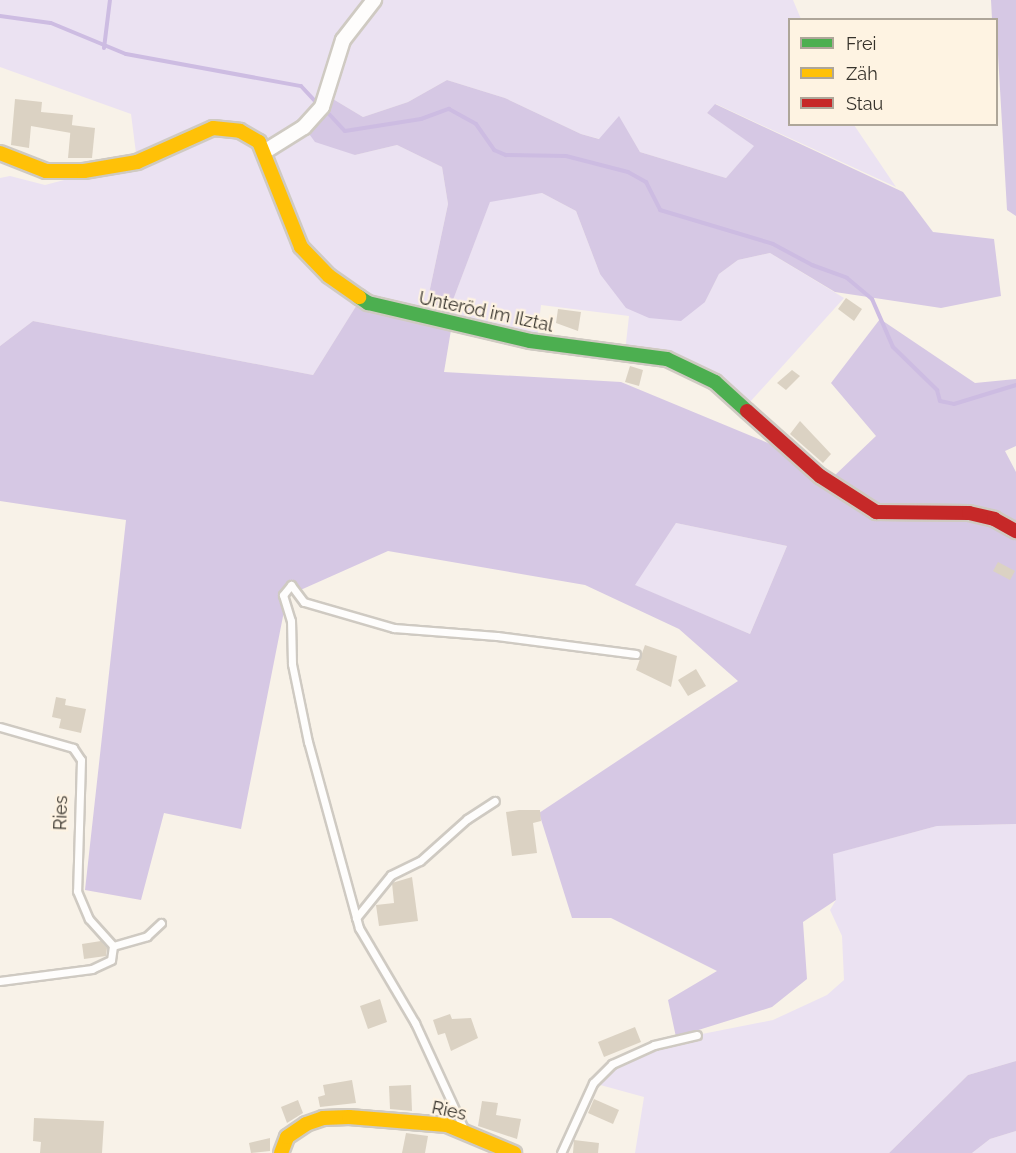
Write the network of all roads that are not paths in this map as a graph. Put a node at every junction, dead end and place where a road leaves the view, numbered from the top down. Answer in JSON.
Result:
{"nodes":[{"id":1,"x":374,"y":0,"type":"edge"},
{"id":2,"x":264,"y":152,"type":"junction"},
{"id":3,"x":0,"y":153,"type":"edge"},
{"id":4,"x":1016,"y":531,"type":"edge"},
{"id":5,"x":636,"y":654,"type":"dead end"},
{"id":6,"x":0,"y":728,"type":"edge"},
{"id":7,"x":495,"y":801,"type":"dead end"},
{"id":8,"x":356,"y":918,"type":"junction"},
{"id":9,"x":161,"y":923,"type":"dead end"},
{"id":10,"x":113,"y":946,"type":"junction"},
{"id":11,"x":0,"y":981,"type":"edge"},
{"id":12,"x":697,"y":1035,"type":"dead end"},
{"id":13,"x":465,"y":1131,"type":"junction"},
{"id":14,"x":281,"y":1153,"type":"edge"},
{"id":15,"x":514,"y":1153,"type":"edge"},
{"id":16,"x":561,"y":1153,"type":"edge"}],
"edges":[{"from":1,"to":2,"type":"street"},
{"from":2,"to":3,"type":"street","name":"Unteröd im Ilztal"},
{"from":2,"to":4,"type":"street","name":"Unteröd im Ilztal"},
{"from":5,"to":8,"type":"lane"},
{"from":6,"to":10,"type":"lane","name":"Ries"},
{"from":7,"to":8,"type":"lane"},
{"from":8,"to":13,"type":"lane"},
{"from":9,"to":10,"type":"lane"},
{"from":10,"to":11,"type":"lane"},
{"from":12,"to":16,"type":"lane"},
{"from":13,"to":14,"type":"street","name":"Ries"},
{"from":13,"to":15,"type":"street","name":"Ries"}]}
